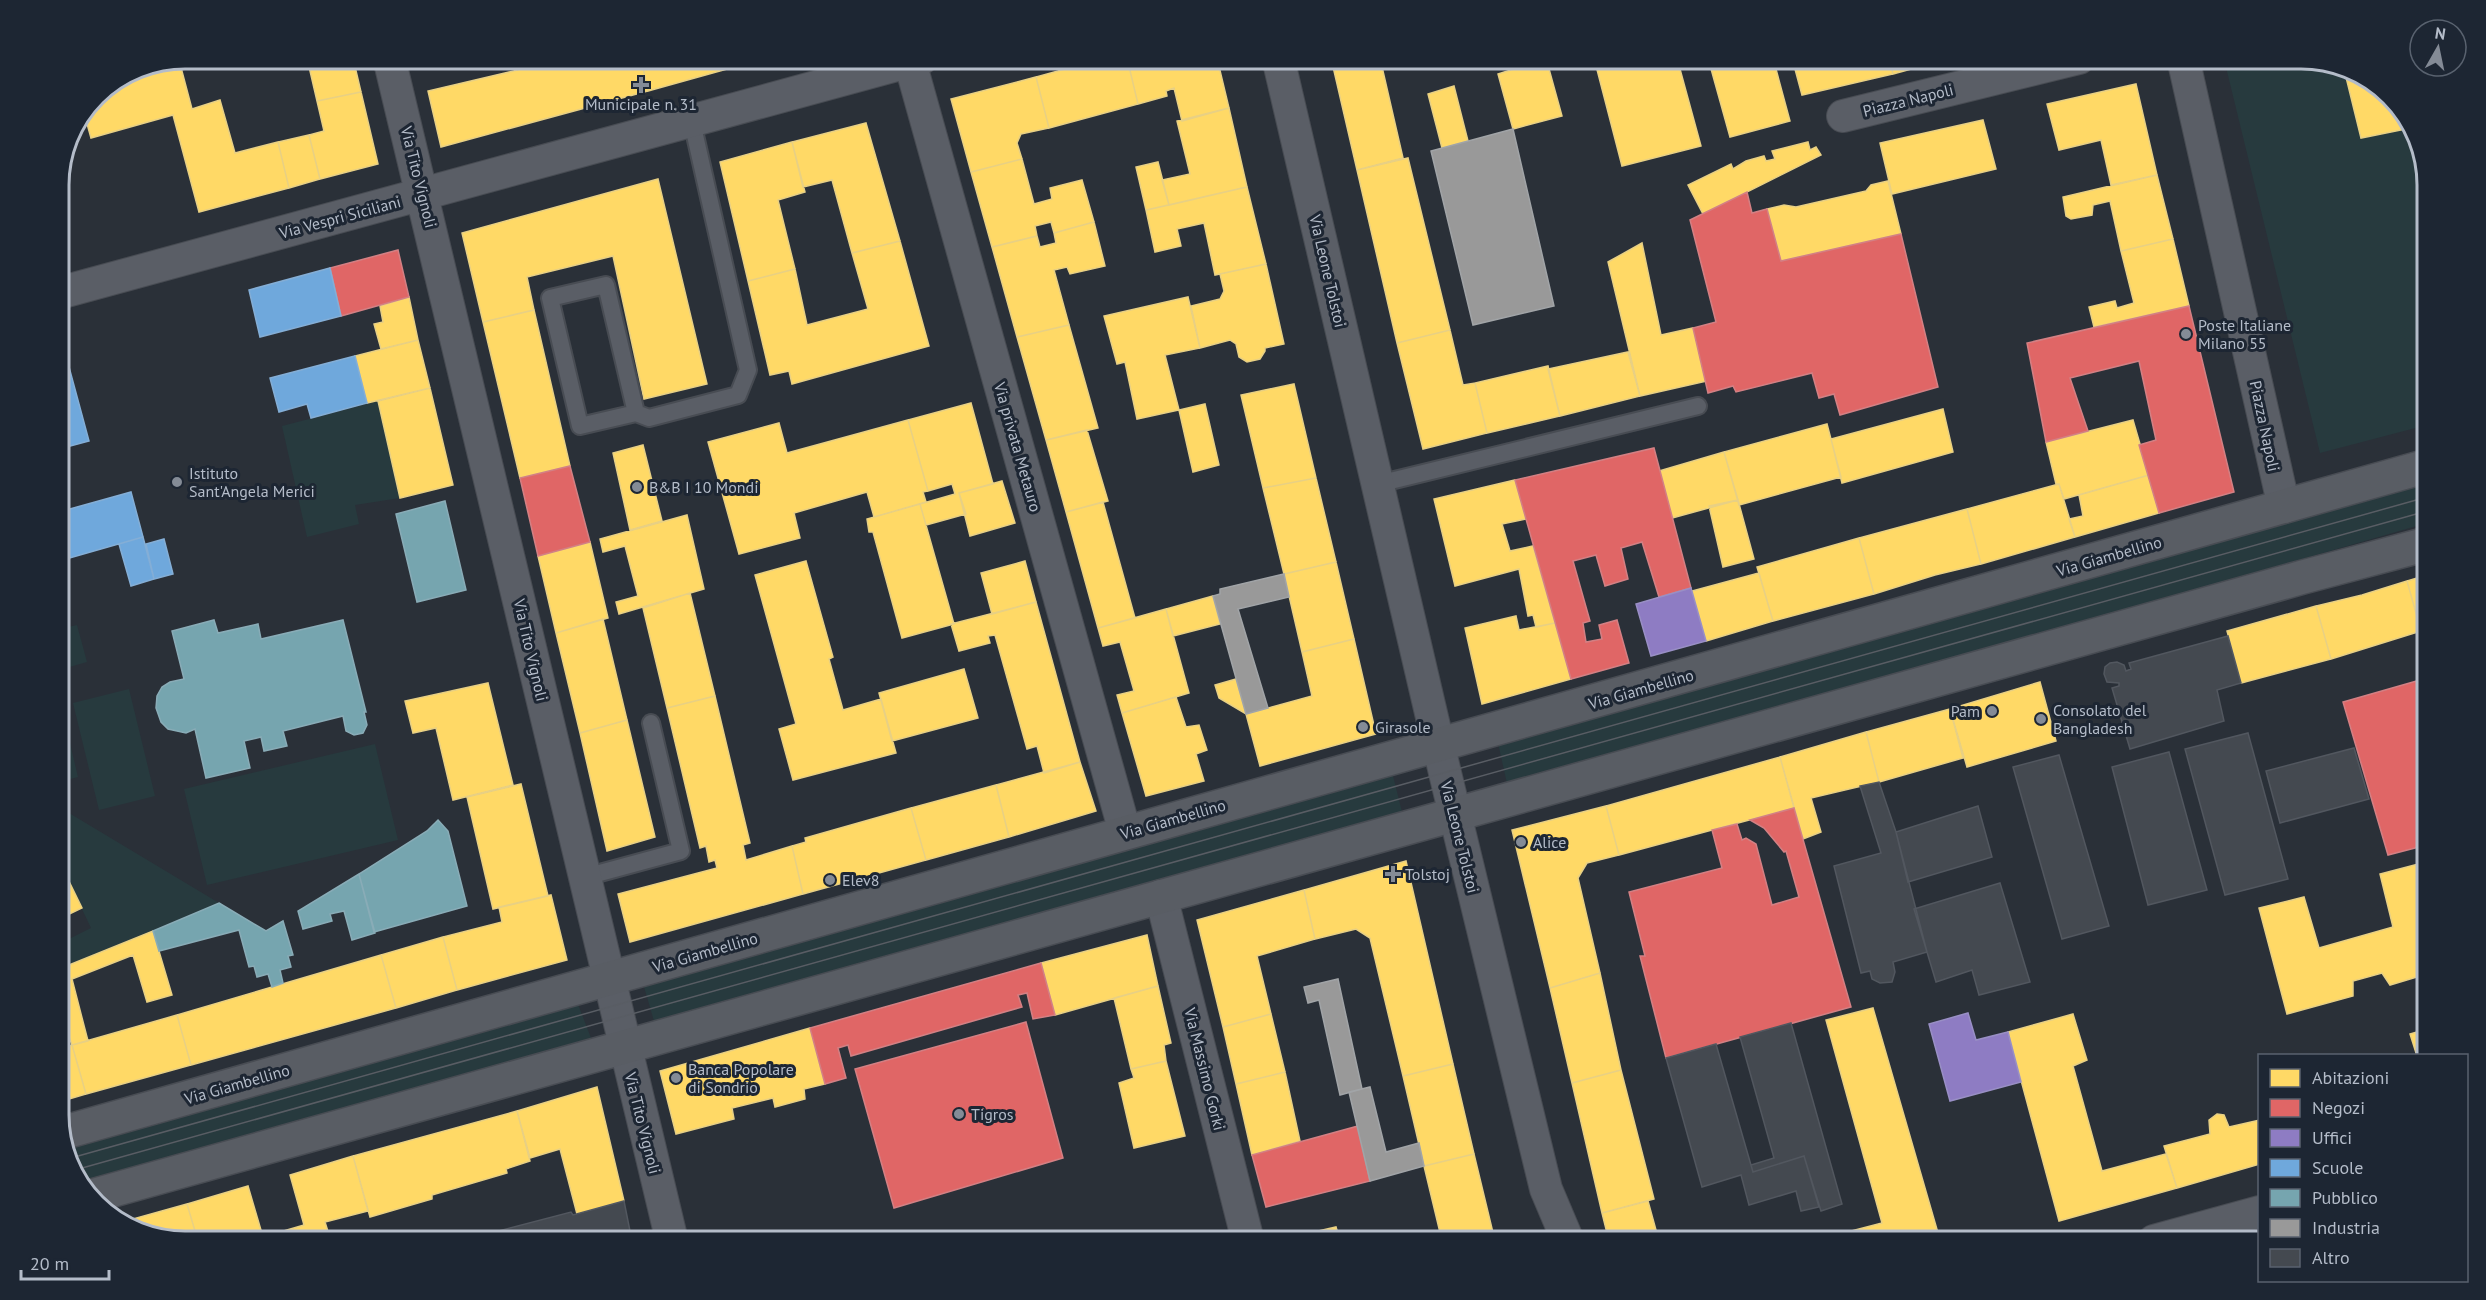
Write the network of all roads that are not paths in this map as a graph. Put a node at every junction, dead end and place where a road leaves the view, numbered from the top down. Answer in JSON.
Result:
{"nodes":[{"id":1,"x":392,"y":69,"type":"edge"},
{"id":2,"x":883,"y":69,"type":"edge"},
{"id":3,"x":918,"y":69,"type":"edge"},
{"id":4,"x":1281,"y":69,"type":"edge"},
{"id":5,"x":2034,"y":69,"type":"edge"},
{"id":6,"x":2185,"y":69,"type":"edge"},
{"id":7,"x":1843,"y":116,"type":"dead end"},
{"id":8,"x":692,"y":122,"type":"junction"},
{"id":9,"x":424,"y":195,"type":"junction"},
{"id":10,"x":69,"y":290,"type":"edge"},
{"id":11,"x":1698,"y":406,"type":"dead end"},
{"id":12,"x":643,"y":416,"type":"junction"},
{"id":13,"x":2417,"y":469,"type":"edge"},
{"id":14,"x":1378,"y":484,"type":"junction"},
{"id":15,"x":2284,"y":507,"type":"junction"},
{"id":16,"x":2417,"y":547,"type":"edge"},
{"id":17,"x":651,"y":723,"type":"dead end"},
{"id":18,"x":1438,"y":745,"type":"junction"},
{"id":19,"x":1456,"y":815,"type":"junction"},
{"id":20,"x":1125,"y":832,"type":"junction"},
{"id":21,"x":585,"y":877,"type":"junction"},
{"id":22,"x":1161,"y":896,"type":"junction"},
{"id":23,"x":609,"y":980,"type":"junction"},
{"id":24,"x":624,"y":1047,"type":"junction"},
{"id":25,"x":70,"y":1131,"type":"edge"},
{"id":26,"x":1546,"y":1189,"type":"junction"},
{"id":27,"x":101,"y":1194,"type":"edge"},
{"id":28,"x":2258,"y":1212,"type":"edge"},
{"id":29,"x":669,"y":1231,"type":"edge"},
{"id":30,"x":1245,"y":1231,"type":"edge"},
{"id":31,"x":1547,"y":1231,"type":"edge"},
{"id":32,"x":1563,"y":1231,"type":"edge"},
{"id":33,"x":2192,"y":1231,"type":"edge"}],
"edges":[{"from":1,"to":9,"type":"street","name":"Via Tito Vignoli"},
{"from":2,"to":8,"type":"street","name":"Via Vespri Siciliani"},
{"from":3,"to":20,"type":"street","name":"Via privata Metauro"},
{"from":4,"to":14,"type":"street","name":"Via Leone Tolstoi"},
{"from":5,"to":7,"type":"street","name":"Piazza Napoli"},
{"from":6,"to":15,"type":"street","name":"Piazza Napoli"},
{"from":8,"to":9,"type":"street","name":"Via Vespri Siciliani"},
{"from":8,"to":12,"type":"lane"},
{"from":9,"to":10,"type":"street","name":"Via Vespri Siciliani"},
{"from":9,"to":21,"type":"street","name":"Via Tito Vignoli"},
{"from":11,"to":14,"type":"lane"},
{"from":12,"to":12,"type":"lane"},
{"from":13,"to":15,"type":"street"},
{"from":14,"to":18,"type":"street","name":"Via Leone Tolstoi"},
{"from":15,"to":18,"type":"street","name":"Via Giambellino"},
{"from":16,"to":19,"type":"street"},
{"from":17,"to":21,"type":"lane"},
{"from":18,"to":19,"type":"street","name":"Via Leone Tolstoi"},
{"from":18,"to":20,"type":"street","name":"Via Giambellino"},
{"from":19,"to":22,"type":"street"},
{"from":19,"to":26,"type":"street","name":"Via Leone Tolstoi"},
{"from":20,"to":23,"type":"street","name":"Via Giambellino"},
{"from":21,"to":23,"type":"street","name":"Via Tito Vignoli"},
{"from":22,"to":24,"type":"street"},
{"from":22,"to":30,"type":"street","name":"Via Massimo Gorki"},
{"from":23,"to":24,"type":"street","name":"Via Tito Vignoli"},
{"from":23,"to":25,"type":"street","name":"Via Giambellino"},
{"from":24,"to":27,"type":"street"},
{"from":24,"to":29,"type":"street","name":"Via Tito Vignoli"},
{"from":26,"to":31,"type":"street","name":"Via Leone Tolstoi"},
{"from":26,"to":32,"type":"street","name":"Via Leone Tolstoi"},
{"from":28,"to":33,"type":"street"}]}
